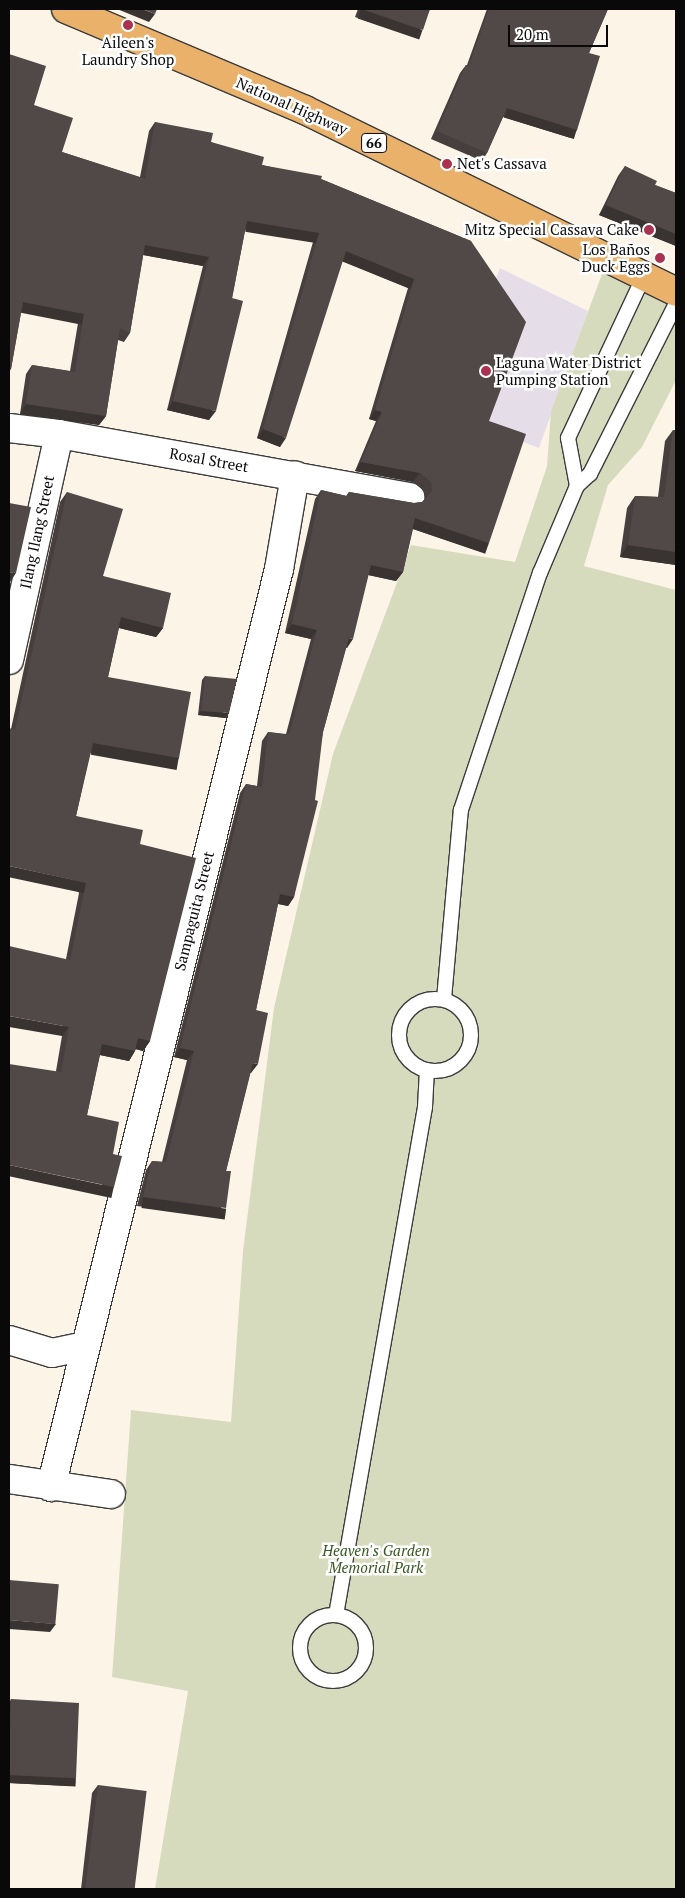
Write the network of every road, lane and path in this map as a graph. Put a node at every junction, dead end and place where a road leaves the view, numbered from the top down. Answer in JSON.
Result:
{"nodes":[{"id":1,"x":66,"y":9,"type":"edge"},
{"id":2,"x":644,"y":276,"type":"junction"},
{"id":3,"x":676,"y":292,"type":"edge"},
{"id":4,"x":676,"y":304,"type":"edge"},
{"id":5,"x":9,"y":428,"type":"edge"},
{"id":6,"x":59,"y":434,"type":"junction"},
{"id":7,"x":296,"y":475,"type":"junction"},
{"id":8,"x":577,"y":486,"type":"junction"},
{"id":9,"x":410,"y":497,"type":"dead end"},
{"id":10,"x":9,"y":660,"type":"edge"},
{"id":11,"x":444,"y":999,"type":"junction"},
{"id":12,"x":427,"y":1070,"type":"junction"},
{"id":13,"x":9,"y":1340,"type":"edge"},
{"id":14,"x":86,"y":1346,"type":"junction"},
{"id":15,"x":9,"y":1480,"type":"edge"},
{"id":16,"x":51,"y":1487,"type":"junction"},
{"id":17,"x":111,"y":1494,"type":"dead end"},
{"id":18,"x":336,"y":1615,"type":"junction"}],
"edges":[{"from":1,"to":2,"type":"main road","name":"National Highway","number":"66"},
{"from":2,"to":3,"type":"main road","name":"National Highway","number":"66"},
{"from":2,"to":8,"type":"lane"},
{"from":4,"to":8,"type":"lane"},
{"from":5,"to":6,"type":"street","name":"Rosal Street"},
{"from":6,"to":7,"type":"street","name":"Rosal Street"},
{"from":6,"to":10,"type":"street","name":"Ilang Ilang Street"},
{"from":7,"to":9,"type":"street","name":"Rosal Street"},
{"from":7,"to":14,"type":"street","name":"Sampaguita Street"},
{"from":8,"to":11,"type":"lane"},
{"from":11,"to":12,"type":"lane"},
{"from":11,"to":12,"type":"lane"},
{"from":12,"to":18,"type":"lane"},
{"from":13,"to":14,"type":"street"},
{"from":14,"to":16,"type":"street","name":"Sampaguita Street"},
{"from":15,"to":16,"type":"street"},
{"from":16,"to":17,"type":"street"},
{"from":18,"to":18,"type":"lane"}]}
